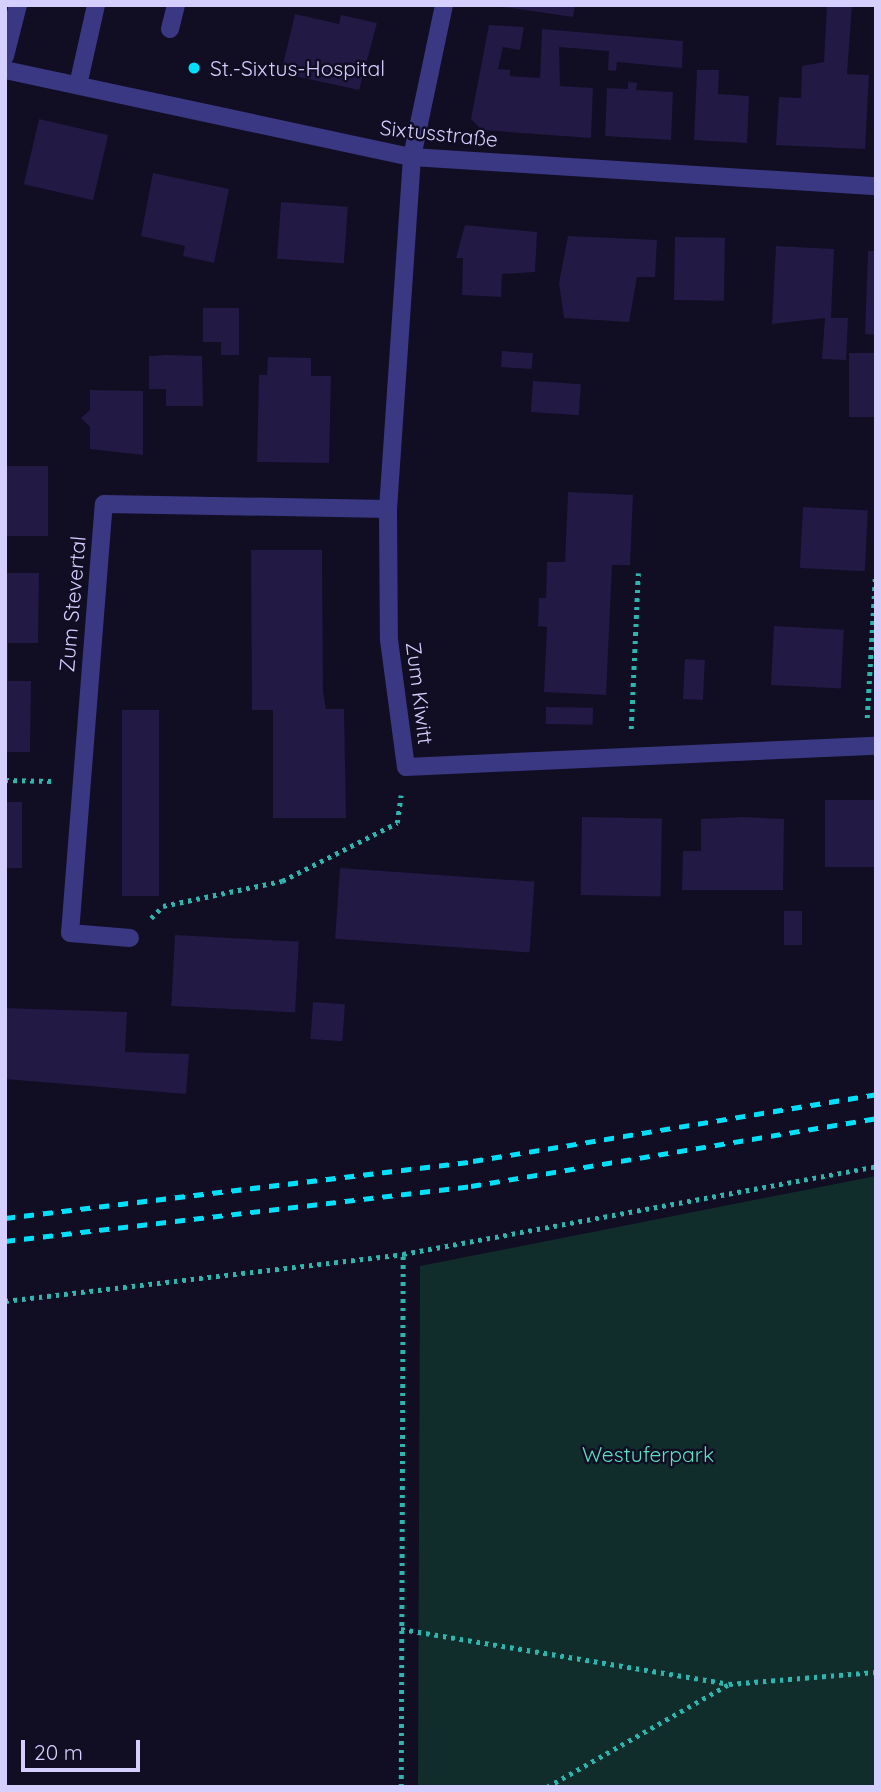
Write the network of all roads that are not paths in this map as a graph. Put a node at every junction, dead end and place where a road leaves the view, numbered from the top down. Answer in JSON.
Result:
{"nodes":[{"id":1,"x":18,"y":5,"type":"edge"},
{"id":2,"x":96,"y":5,"type":"edge"},
{"id":3,"x":176,"y":5,"type":"edge"},
{"id":4,"x":444,"y":5,"type":"edge"},
{"id":5,"x":170,"y":29,"type":"dead end"},
{"id":6,"x":5,"y":56,"type":"edge"},
{"id":7,"x":5,"y":70,"type":"edge"},
{"id":8,"x":78,"y":85,"type":"junction"},
{"id":9,"x":412,"y":157,"type":"junction"},
{"id":10,"x":876,"y":186,"type":"edge"},
{"id":11,"x":388,"y":509,"type":"junction"},
{"id":12,"x":871,"y":746,"type":"edge"},
{"id":13,"x":130,"y":938,"type":"road end"}],
"edges":[{"from":1,"to":6,"type":"street"},
{"from":2,"to":8,"type":"street"},
{"from":3,"to":5,"type":"street"},
{"from":4,"to":9,"type":"street","name":"Zum Kiwitt"},
{"from":7,"to":8,"type":"street","name":"Sixtusstraße"},
{"from":8,"to":9,"type":"street","name":"Sixtusstraße"},
{"from":9,"to":10,"type":"street","name":"Sixtusstraße"},
{"from":9,"to":11,"type":"street","name":"Zum Kiwitt"},
{"from":11,"to":12,"type":"street","name":"Zum Kiwitt"},
{"from":11,"to":13,"type":"street","name":"Zum Stevertal"}]}
